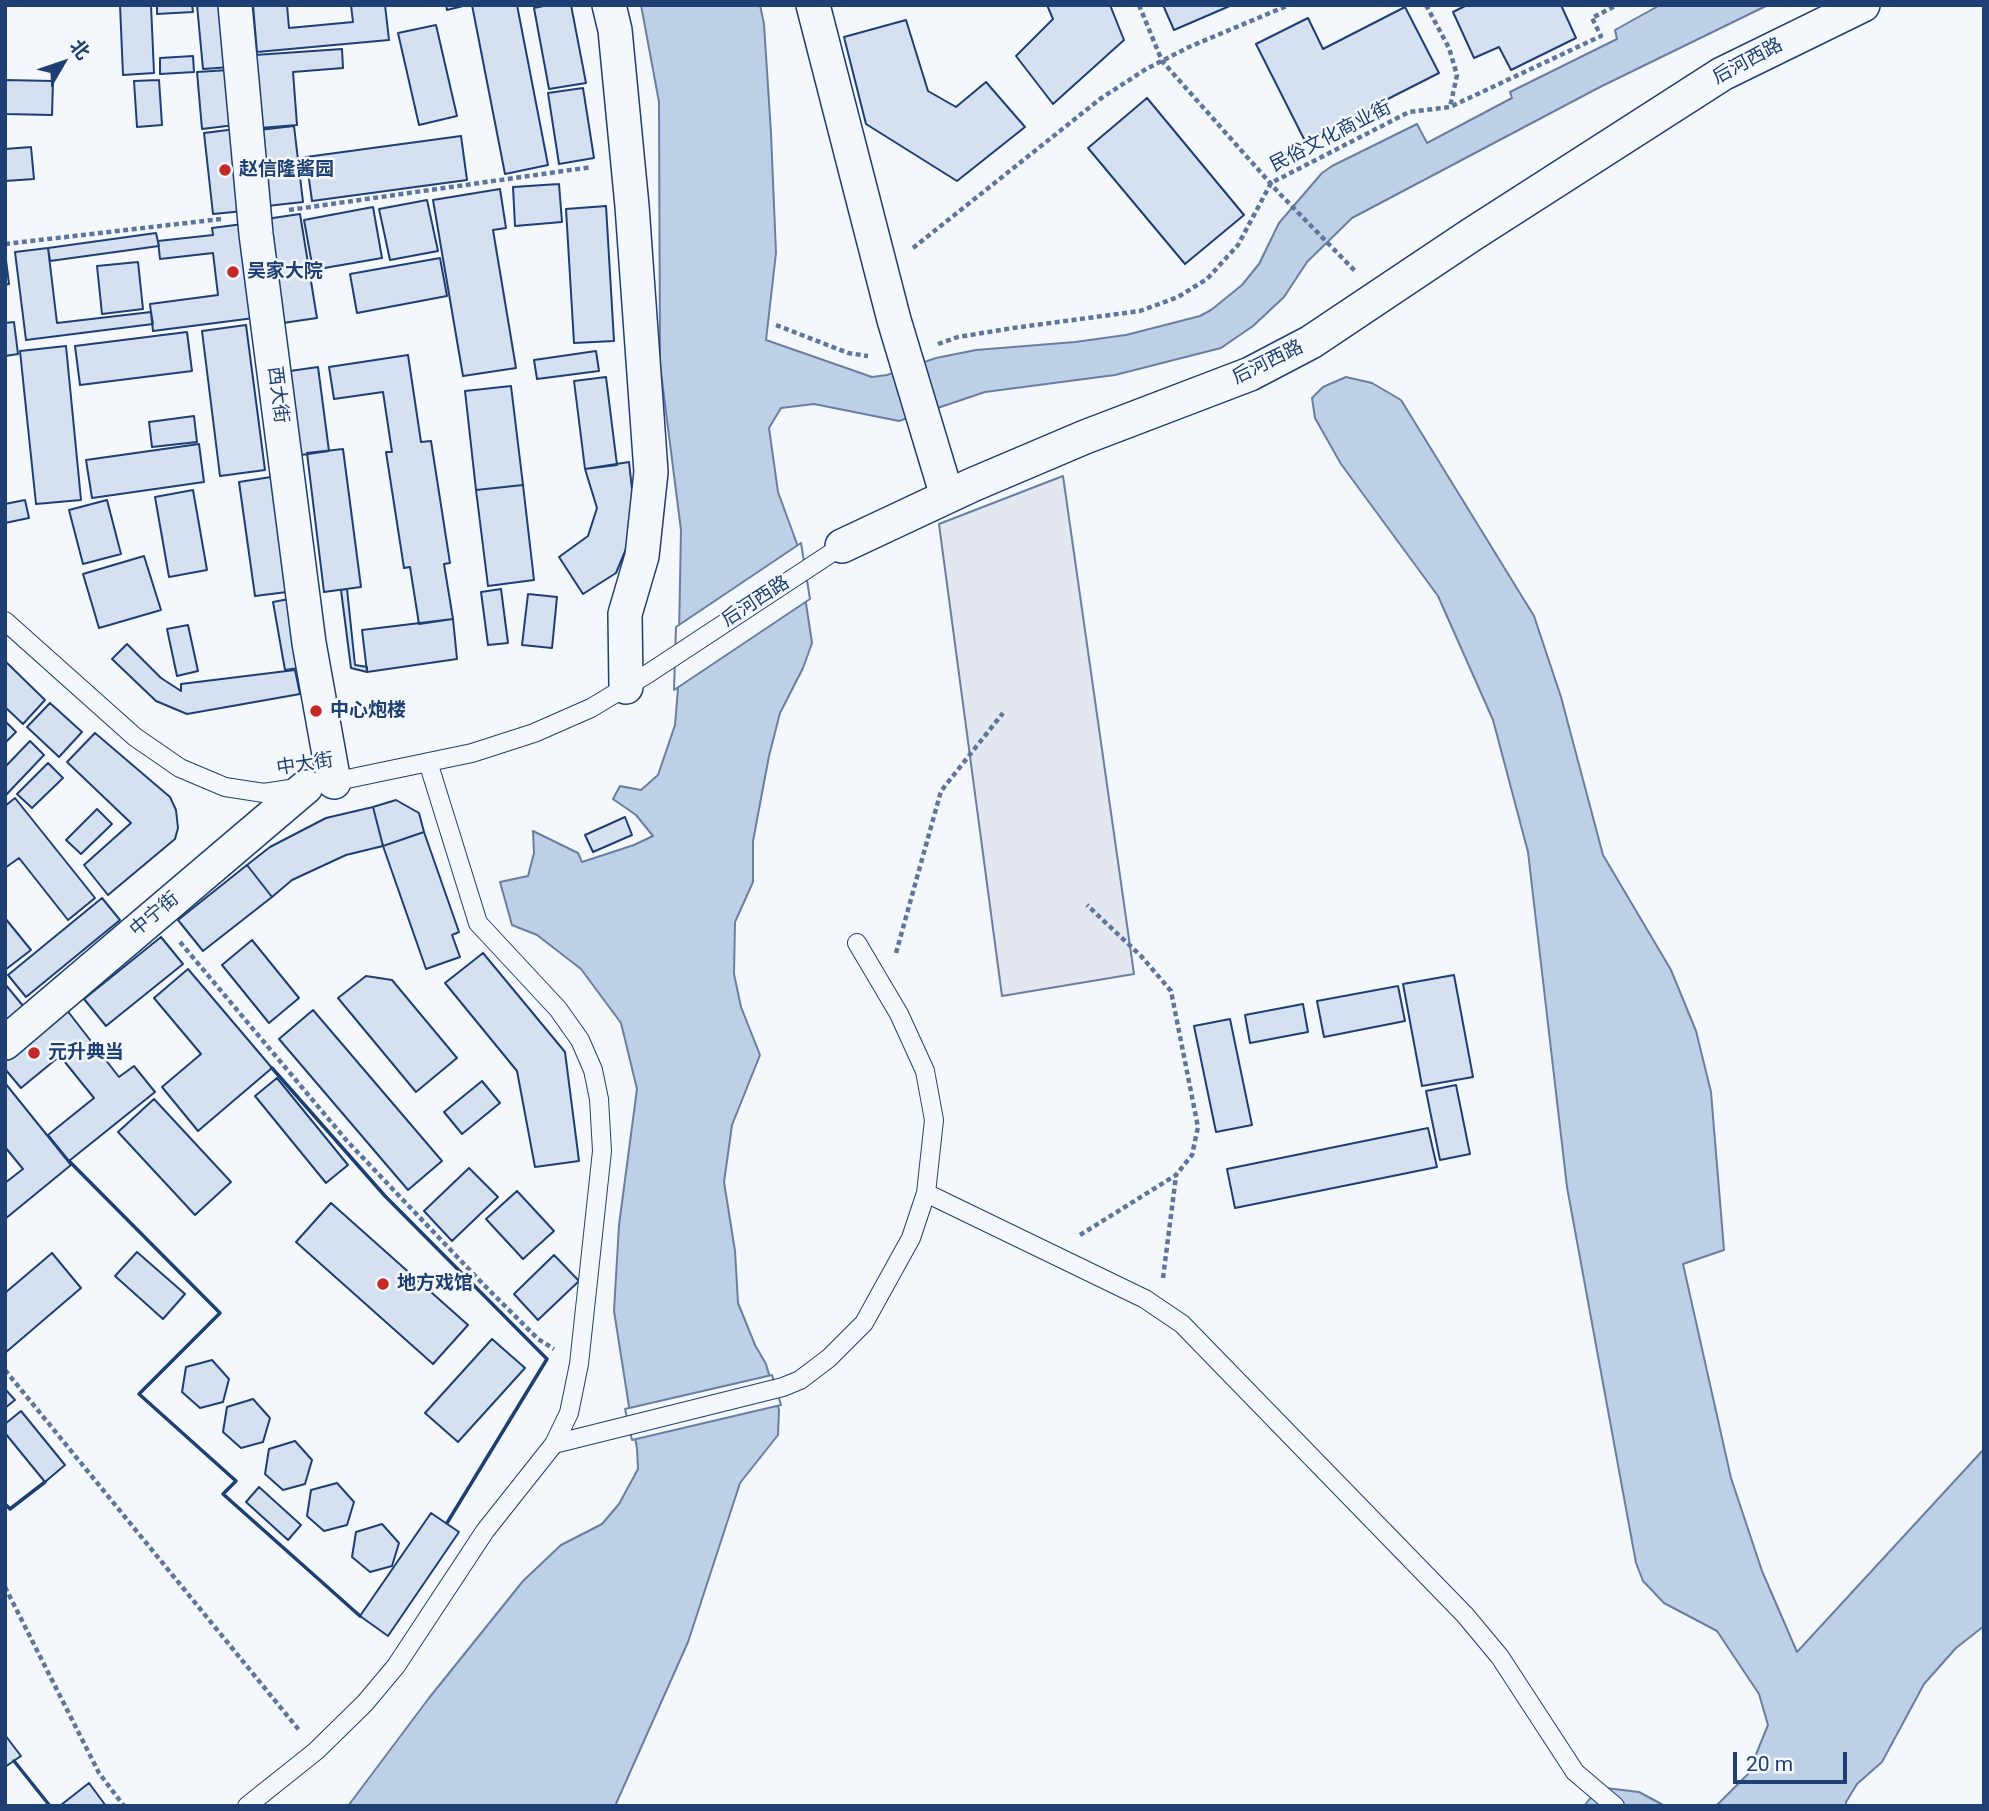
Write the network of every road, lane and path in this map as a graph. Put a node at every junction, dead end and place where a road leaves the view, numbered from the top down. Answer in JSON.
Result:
{"nodes":[{"id":1,"x":235,"y":5,"type":"edge"},
{"id":2,"x":609,"y":5,"type":"edge"},
{"id":3,"x":813,"y":5,"type":"edge"},
{"id":4,"x":1139,"y":5,"type":"edge"},
{"id":5,"x":1289,"y":5,"type":"edge"},
{"id":6,"x":1426,"y":5,"type":"edge"},
{"id":7,"x":1617,"y":5,"type":"edge"},
{"id":8,"x":1863,"y":5,"type":"edge"},
{"id":9,"x":1162,"y":61,"type":"junction"},
{"id":10,"x":1450,"y":107,"type":"junction"},
{"id":11,"x":628,"y":162,"type":"junction"},
{"id":12,"x":1271,"y":183,"type":"junction"},
{"id":13,"x":254,"y":215,"type":"junction"},
{"id":14,"x":5,"y":244,"type":"edge"},
{"id":15,"x":882,"y":272,"type":"junction"},
{"id":16,"x":1380,"y":296,"type":"junction"},
{"id":17,"x":776,"y":325,"type":"dead end"},
{"id":18,"x":906,"y":355,"type":"junction"},
{"id":19,"x":947,"y":496,"type":"junction"},
{"id":20,"x":842,"y":546,"type":"joint"},
{"id":21,"x":5,"y":621,"type":"edge"},
{"id":22,"x":637,"y":680,"type":"junction"},
{"id":23,"x":1003,"y":713,"type":"dead end"},
{"id":24,"x":428,"y":762,"type":"junction"},
{"id":25,"x":320,"y":785,"type":"junction"},
{"id":26,"x":1087,"y":905,"type":"dead end"},
{"id":27,"x":156,"y":914,"type":"junction"},
{"id":28,"x":857,"y":943,"type":"dead end"},
{"id":29,"x":885,"y":991,"type":"junction"},
{"id":30,"x":5,"y":1043,"type":"edge"},
{"id":31,"x":1176,"y":1175,"type":"junction"},
{"id":32,"x":926,"y":1193,"type":"junction"},
{"id":33,"x":1050,"y":1253,"type":"junction"},
{"id":34,"x":1159,"y":1308,"type":"junction"},
{"id":35,"x":579,"y":1364,"type":"junction"},
{"id":36,"x":5,"y":1370,"type":"edge"},
{"id":37,"x":554,"y":1444,"type":"junction"},
{"id":38,"x":5,"y":1587,"type":"edge"},
{"id":39,"x":316,"y":1751,"type":"junction"},
{"id":40,"x":124,"y":1806,"type":"edge"},
{"id":41,"x":247,"y":1806,"type":"edge"},
{"id":42,"x":1615,"y":1806,"type":"edge"}],
"edges":[{"from":1,"to":13,"type":"street","name":"西大街"},
{"from":2,"to":11,"type":"street"},
{"from":3,"to":15,"type":"street"},
{"from":4,"to":9,"type":"path"},
{"from":5,"to":9,"type":"path"},
{"from":6,"to":10,"type":"path"},
{"from":7,"to":10,"type":"path","name":"民俗文化商业街"},
{"from":8,"to":16,"type":"street","name":"后河西路"},
{"from":9,"to":12,"type":"path"},
{"from":9,"to":15,"type":"path"},
{"from":10,"to":12,"type":"path","name":"民俗文化商业街"},
{"from":11,"to":13,"type":"path"},
{"from":11,"to":22,"type":"street"},
{"from":12,"to":16,"type":"path"},
{"from":12,"to":18,"type":"path","name":"民俗文化商业街"},
{"from":13,"to":14,"type":"path"},
{"from":13,"to":25,"type":"street","name":"西大街"},
{"from":15,"to":18,"type":"street"},
{"from":16,"to":19,"type":"street","name":"后河西路"},
{"from":17,"to":18,"type":"path","name":"民俗文化商业街"},
{"from":18,"to":19,"type":"street"},
{"from":19,"to":20,"type":"street","name":"后河西路"},
{"from":20,"to":22,"type":"lane","name":"后河西路"},
{"from":21,"to":25,"type":"lane","name":"中大街"},
{"from":22,"to":24,"type":"lane","name":"中大街"},
{"from":23,"to":29,"type":"path"},
{"from":24,"to":25,"type":"lane","name":"中大街"},
{"from":24,"to":35,"type":"lane"},
{"from":25,"to":27,"type":"street","name":"中宁街"},
{"from":26,"to":31,"type":"path"},
{"from":27,"to":30,"type":"street","name":"中宁街"},
{"from":27,"to":35,"type":"path"},
{"from":28,"to":29,"type":"lane"},
{"from":29,"to":32,"type":"lane"},
{"from":31,"to":33,"type":"path"},
{"from":31,"to":34,"type":"path"},
{"from":32,"to":33,"type":"lane"},
{"from":32,"to":37,"type":"lane"},
{"from":33,"to":34,"type":"lane"},
{"from":34,"to":42,"type":"lane"},
{"from":35,"to":37,"type":"lane"},
{"from":36,"to":39,"type":"path"},
{"from":37,"to":39,"type":"lane"},
{"from":38,"to":40,"type":"path"},
{"from":39,"to":41,"type":"lane"}]}
